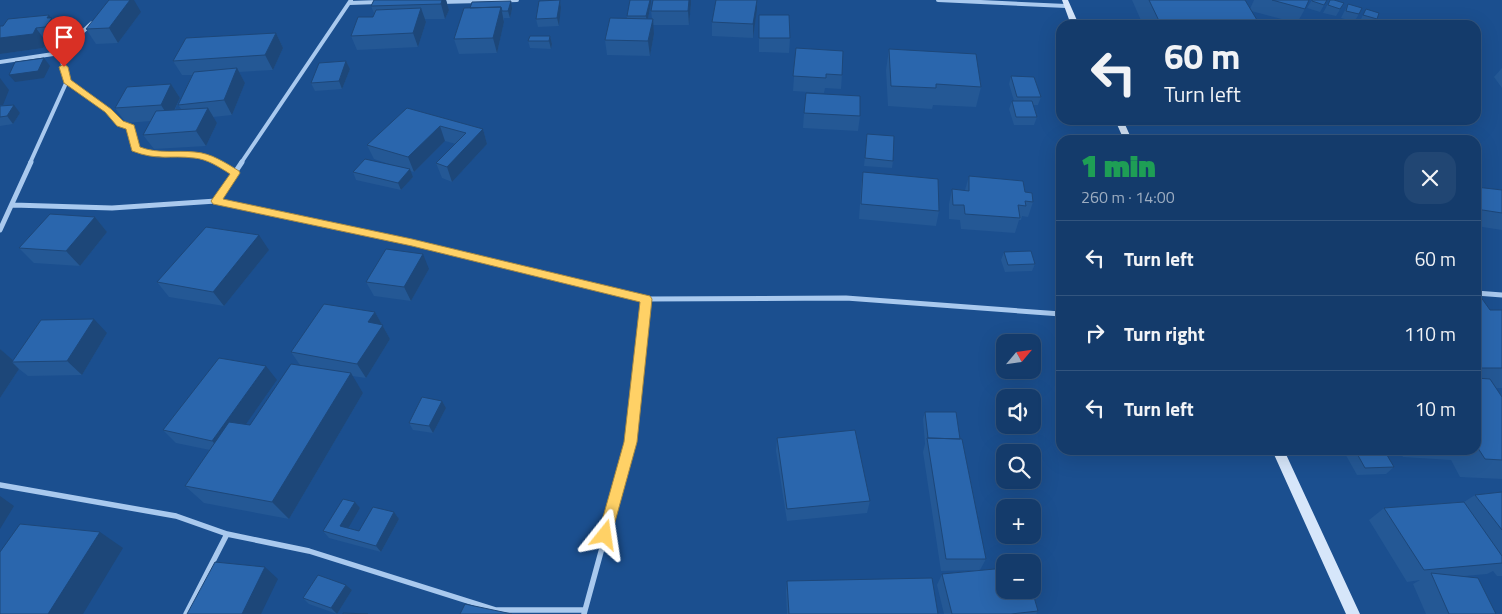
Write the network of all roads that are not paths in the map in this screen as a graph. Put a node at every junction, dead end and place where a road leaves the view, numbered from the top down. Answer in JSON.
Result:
{"nodes":[{"id":1,"x":517,"y":0,"type":"edge"},
{"id":2,"x":938,"y":0,"type":"edge"},
{"id":3,"x":350,"y":1,"type":"edge"},
{"id":4,"x":388,"y":2,"type":"edge"},
{"id":5,"x":436,"y":2,"type":"edge"},
{"id":6,"x":1066,"y":3,"type":"edge"},
{"id":7,"x":99,"y":16,"type":"edge"},
{"id":8,"x":1073,"y":20,"type":"edge"},
{"id":9,"x":60,"y":53,"type":"junction"},
{"id":10,"x":0,"y":62,"type":"edge"},
{"id":11,"x":67,"y":81,"type":"junction"},
{"id":12,"x":235,"y":173,"type":"junction"},
{"id":13,"x":216,"y":201,"type":"junction"},
{"id":14,"x":13,"y":205,"type":"junction"},
{"id":15,"x":0,"y":230,"type":"edge"},
{"id":16,"x":1481,"y":293,"type":"edge"},
{"id":17,"x":1502,"y":294,"type":"edge"},
{"id":18,"x":646,"y":299,"type":"junction"},
{"id":19,"x":1056,"y":314,"type":"edge"},
{"id":20,"x":1280,"y":455,"type":"edge"},
{"id":21,"x":0,"y":485,"type":"edge"},
{"id":22,"x":227,"y":534,"type":"junction"},
{"id":23,"x":585,"y":613,"type":"edge"},
{"id":24,"x":186,"y":614,"type":"edge"},
{"id":25,"x":1353,"y":614,"type":"edge"}],
"edges":[{"from":1,"to":5,"type":"street"},
{"from":2,"to":6,"type":"street"},
{"from":3,"to":4,"type":"street"},
{"from":3,"to":12,"type":"street"},
{"from":6,"to":8,"type":"street"},
{"from":7,"to":9,"type":"street"},
{"from":9,"to":10,"type":"street"},
{"from":9,"to":11,"type":"street"},
{"from":11,"to":12,"type":"street"},
{"from":11,"to":14,"type":"street"},
{"from":12,"to":13,"type":"street"},
{"from":13,"to":14,"type":"street"},
{"from":13,"to":18,"type":"street"},
{"from":14,"to":15,"type":"street"},
{"from":16,"to":17,"type":"street"},
{"from":18,"to":19,"type":"street"},
{"from":18,"to":23,"type":"street"},
{"from":20,"to":25,"type":"street"},
{"from":21,"to":22,"type":"street"},
{"from":22,"to":23,"type":"street"},
{"from":22,"to":24,"type":"street"}]}
